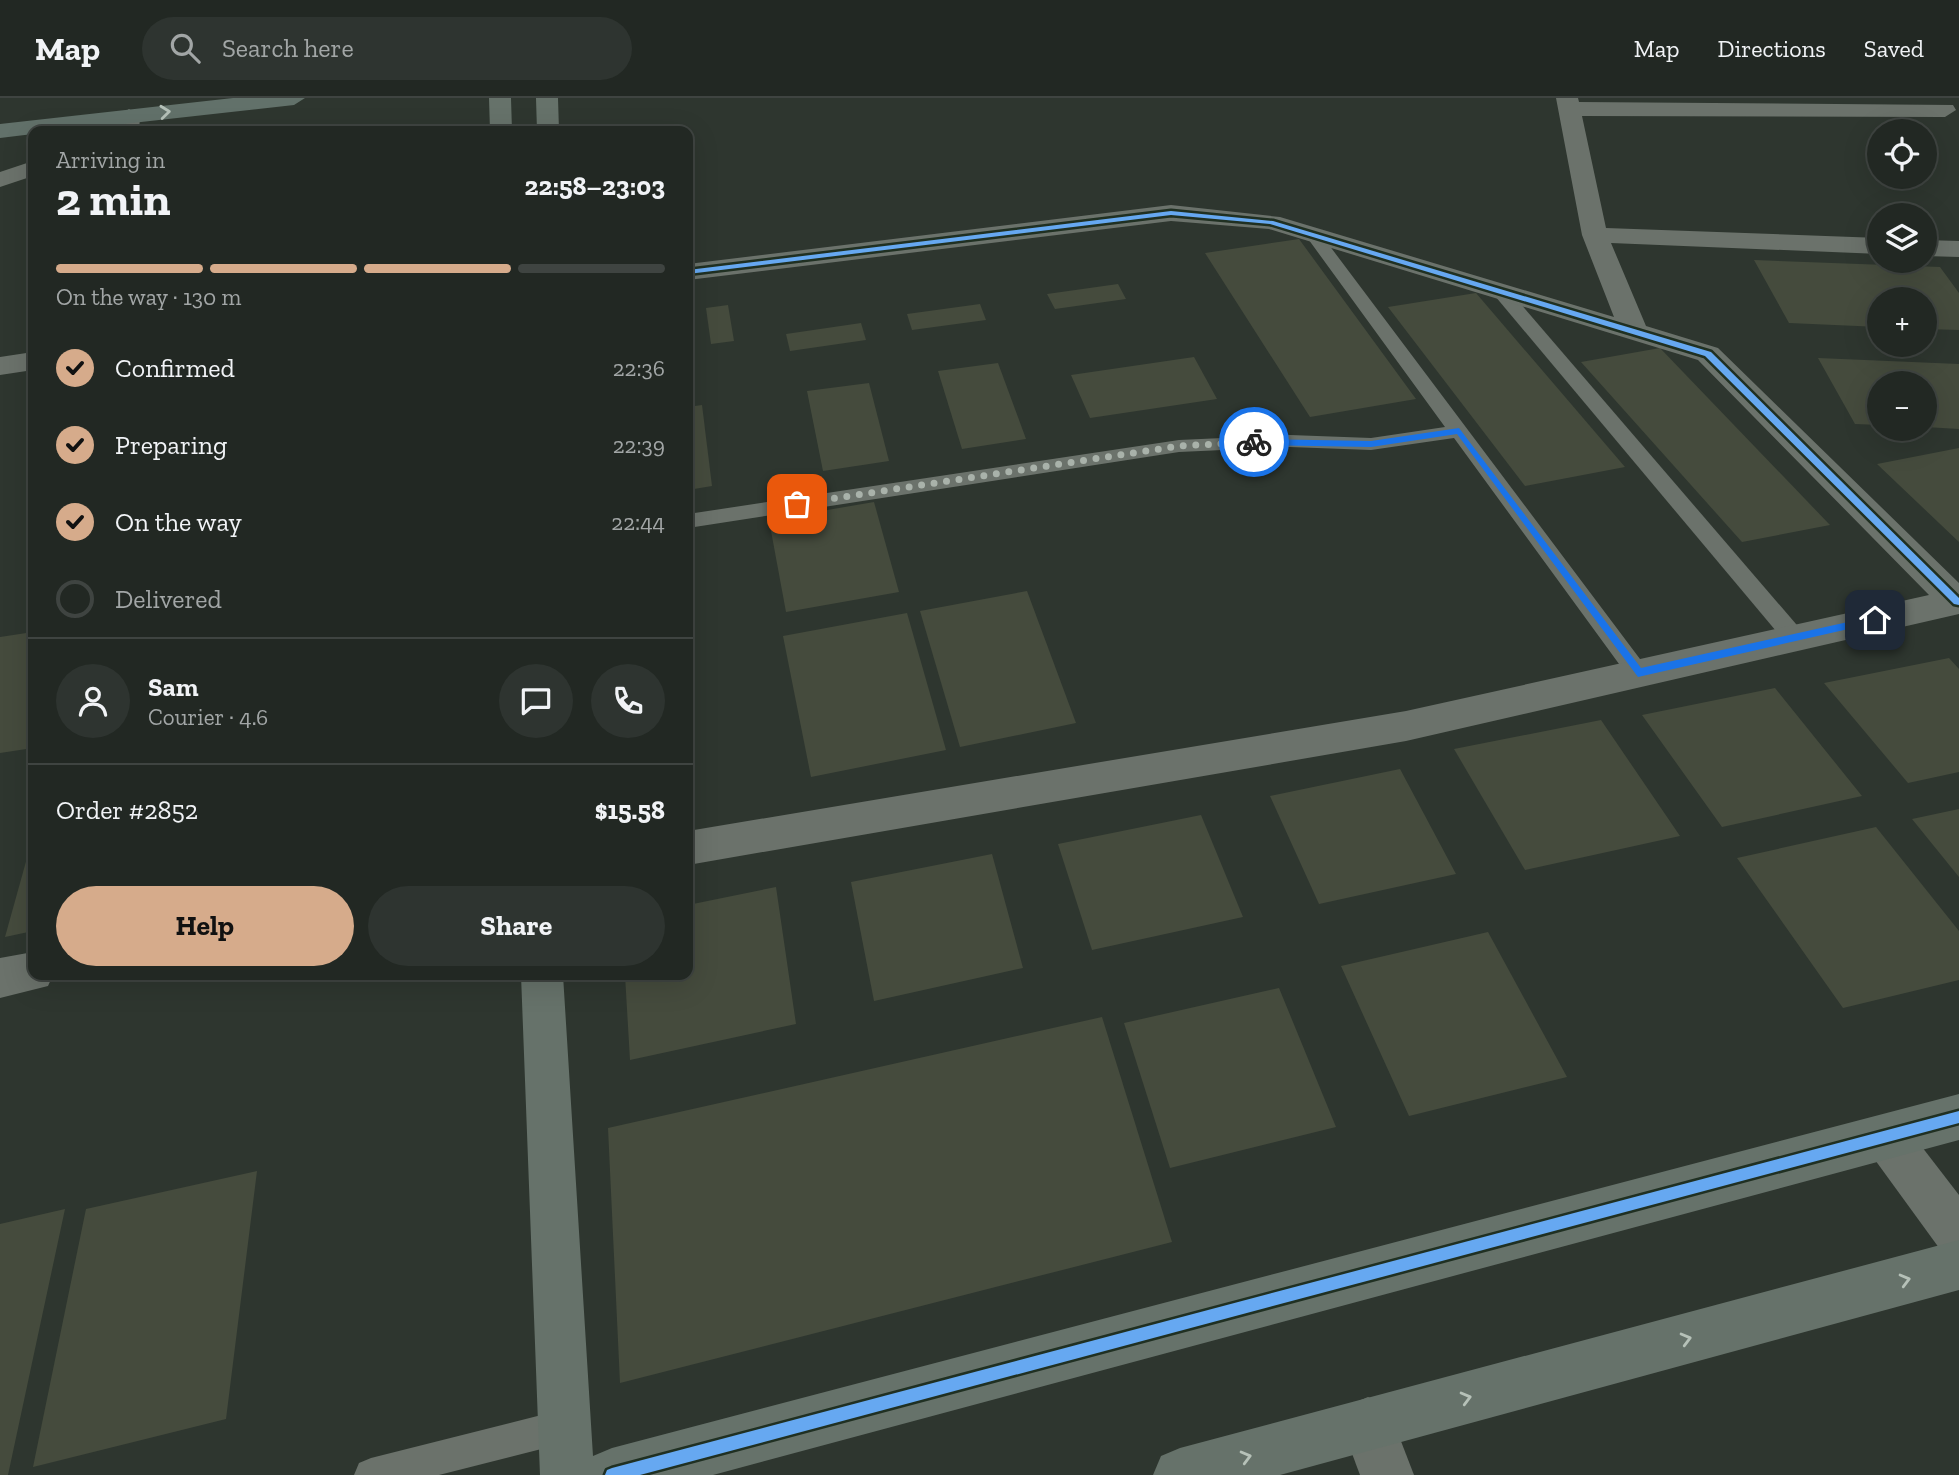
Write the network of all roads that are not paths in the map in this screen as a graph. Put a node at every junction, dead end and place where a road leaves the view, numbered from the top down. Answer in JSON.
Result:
{"nodes":[{"id":1,"x":294,"y":98,"type":"edge"},
{"id":2,"x":500,"y":98,"type":"edge"},
{"id":3,"x":547,"y":98,"type":"edge"},
{"id":4,"x":1568,"y":104,"type":"edge"},
{"id":5,"x":1945,"y":110,"type":"dead end"},
{"id":6,"x":128,"y":124,"type":"edge"},
{"id":7,"x":91,"y":126,"type":"edge"},
{"id":8,"x":501,"y":126,"type":"edge"},
{"id":9,"x":548,"y":126,"type":"edge"},
{"id":10,"x":28,"y":129,"type":"edge"},
{"id":11,"x":0,"y":131,"type":"edge"},
{"id":12,"x":28,"y":170,"type":"edge"},
{"id":13,"x":0,"y":180,"type":"edge"},
{"id":14,"x":1595,"y":235,"type":"junction"},
{"id":15,"x":1314,"y":236,"type":"junction"},
{"id":16,"x":1867,"y":245,"type":"edge"},
{"id":17,"x":1937,"y":248,"type":"edge"},
{"id":18,"x":1959,"y":249,"type":"edge"},
{"id":19,"x":693,"y":271,"type":"edge"},
{"id":20,"x":1501,"y":292,"type":"junction"},
{"id":21,"x":1634,"y":332,"type":"junction"},
{"id":22,"x":28,"y":362,"type":"edge"},
{"id":23,"x":0,"y":366,"type":"edge"},
{"id":24,"x":1459,"y":431,"type":"junction"},
{"id":25,"x":693,"y":520,"type":"edge"},
{"id":26,"x":1958,"y":602,"type":"edge"},
{"id":27,"x":1794,"y":637,"type":"junction"},
{"id":28,"x":1638,"y":673,"type":"junction"},
{"id":29,"x":693,"y":847,"type":"edge"},
{"id":30,"x":28,"y":973,"type":"edge"},
{"id":31,"x":0,"y":978,"type":"edge"},
{"id":32,"x":542,"y":980,"type":"edge"},
{"id":33,"x":1959,"y":1117,"type":"edge"},
{"id":34,"x":1886,"y":1137,"type":"junction"},
{"id":35,"x":1959,"y":1236,"type":"edge"},
{"id":36,"x":1959,"y":1265,"type":"edge"},
{"id":37,"x":1367,"y":1424,"type":"junction"},
{"id":38,"x":565,"y":1426,"type":"junction"},
{"id":39,"x":371,"y":1475,"type":"edge"},
{"id":40,"x":567,"y":1475,"type":"edge"},
{"id":41,"x":612,"y":1475,"type":"edge"},
{"id":42,"x":1181,"y":1475,"type":"edge"},
{"id":43,"x":1387,"y":1475,"type":"edge"}],
"edges":[{"from":6,"to":1,"type":"main road","one_way":true},
{"from":2,"to":8,"type":"street"},
{"from":3,"to":9,"type":"street"},
{"from":4,"to":5,"type":"street"},
{"from":4,"to":14,"type":"street"},
{"from":6,"to":7,"type":"main road"},
{"from":10,"to":11,"type":"main road"},
{"from":12,"to":13,"type":"street"},
{"from":14,"to":16,"type":"street"},
{"from":14,"to":21,"type":"street"},
{"from":15,"to":19,"type":"street"},
{"from":15,"to":20,"type":"street"},
{"from":15,"to":24,"type":"lane"},
{"from":17,"to":18,"type":"street"},
{"from":20,"to":21,"type":"street"},
{"from":20,"to":27,"type":"lane"},
{"from":21,"to":26,"type":"street"},
{"from":22,"to":23,"type":"street"},
{"from":24,"to":25,"type":"lane"},
{"from":24,"to":28,"type":"lane"},
{"from":26,"to":27,"type":"street"},
{"from":27,"to":28,"type":"street"},
{"from":28,"to":29,"type":"street"},
{"from":30,"to":31,"type":"street"},
{"from":32,"to":38,"type":"street"},
{"from":33,"to":34,"type":"street"},
{"from":34,"to":35,"type":"street"},
{"from":34,"to":41,"type":"street"},
{"from":37,"to":36,"type":"street","one_way":true},
{"from":42,"to":37,"type":"street","one_way":true},
{"from":37,"to":43,"type":"street"},
{"from":38,"to":39,"type":"lane"},
{"from":38,"to":40,"type":"street"}]}
